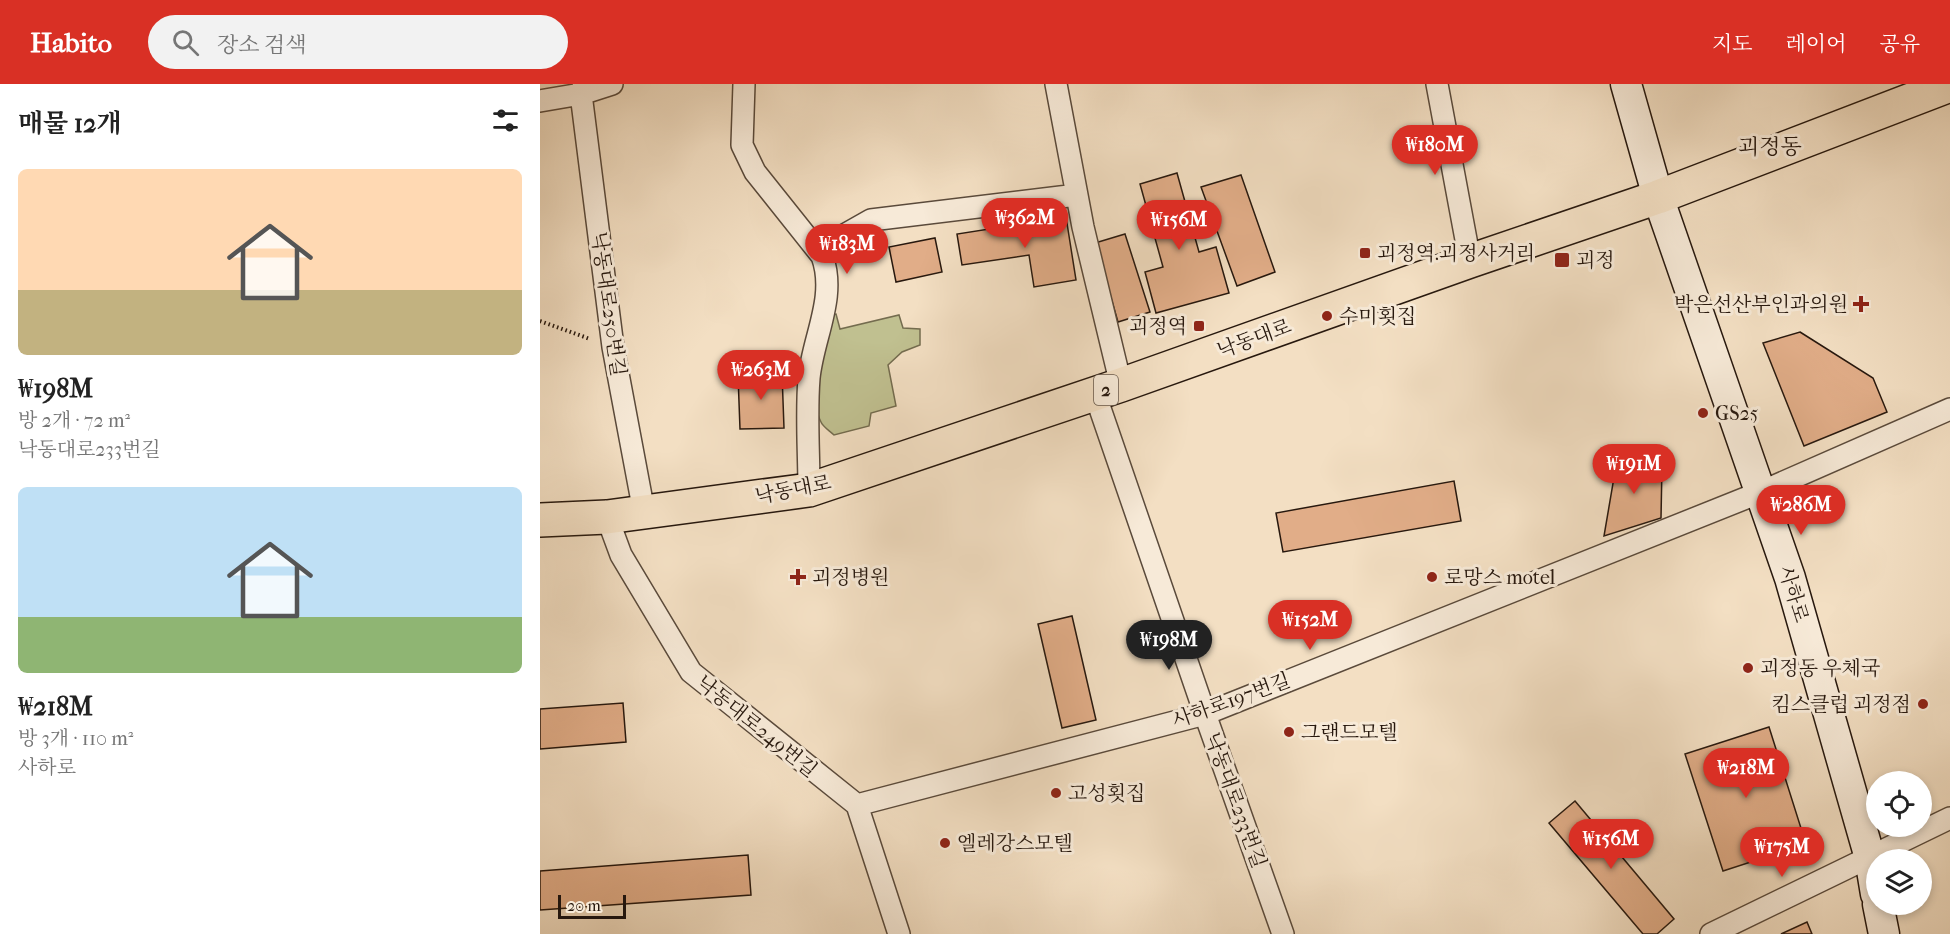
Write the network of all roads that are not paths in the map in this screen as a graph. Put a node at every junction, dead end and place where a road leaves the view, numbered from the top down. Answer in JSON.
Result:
{"nodes":[{"id":1,"x":612,"y":84,"type":"edge"},
{"id":2,"x":744,"y":84,"type":"edge"},
{"id":3,"x":1056,"y":84,"type":"edge"},
{"id":4,"x":1437,"y":84,"type":"edge"},
{"id":5,"x":1626,"y":84,"type":"edge"},
{"id":6,"x":1950,"y":85,"type":"edge"},
{"id":7,"x":582,"y":89,"type":"edge"},
{"id":8,"x":540,"y":101,"type":"edge"},
{"id":9,"x":1077,"y":195,"type":"junction"},
{"id":10,"x":1658,"y":197,"type":"junction"},
{"id":11,"x":818,"y":250,"type":"junction"},
{"id":12,"x":1470,"y":261,"type":"junction"},
{"id":13,"x":1108,"y":389,"type":"junction"},
{"id":14,"x":1950,"y":410,"type":"edge"},
{"id":15,"x":809,"y":490,"type":"junction"},
{"id":16,"x":1761,"y":492,"type":"junction"},
{"id":17,"x":644,"y":513,"type":"junction"},
{"id":18,"x":607,"y":517,"type":"junction"},
{"id":19,"x":540,"y":520,"type":"edge"},
{"id":20,"x":1205,"y":714,"type":"junction"},
{"id":21,"x":857,"y":806,"type":"junction"},
{"id":22,"x":1950,"y":818,"type":"edge"},
{"id":23,"x":1867,"y":849,"type":"edge"},
{"id":24,"x":1888,"y":849,"type":"edge"},
{"id":25,"x":1866,"y":860,"type":"edge"},
{"id":26,"x":1880,"y":915,"type":"edge"},
{"id":27,"x":899,"y":934,"type":"edge"},
{"id":28,"x":1283,"y":934,"type":"edge"},
{"id":29,"x":1711,"y":934,"type":"edge"},
{"id":30,"x":1884,"y":934,"type":"edge"}],
"edges":[{"from":1,"to":7,"type":"street"},
{"from":2,"to":11,"type":"street"},
{"from":3,"to":9,"type":"street","name":"낙동대로233번길"},
{"from":4,"to":12,"type":"street"},
{"from":5,"to":10,"type":"street","name":"사하로"},
{"from":6,"to":10,"type":"main road","name":"낙동대로","number":"2"},
{"from":7,"to":8,"type":"street"},
{"from":7,"to":17,"type":"street","name":"낙동대로250번길"},
{"from":9,"to":11,"type":"street"},
{"from":9,"to":13,"type":"street","name":"낙동대로233번길"},
{"from":10,"to":12,"type":"main road","name":"낙동대로","number":"2"},
{"from":10,"to":16,"type":"street","name":"사하로"},
{"from":11,"to":15,"type":"street"},
{"from":12,"to":13,"type":"main road","name":"낙동대로","number":"2"},
{"from":13,"to":15,"type":"main road","name":"낙동대로","number":"2"},
{"from":13,"to":20,"type":"street","name":"낙동대로233번길"},
{"from":14,"to":16,"type":"street","name":"사하로197번길"},
{"from":15,"to":17,"type":"main road","name":"낙동대로","number":"2"},
{"from":16,"to":20,"type":"street","name":"사하로197번길"},
{"from":16,"to":23,"type":"street","name":"사하로"},
{"from":17,"to":18,"type":"main road","name":"낙동대로","number":"2"},
{"from":18,"to":19,"type":"main road","name":"낙동대로","number":"2"},
{"from":18,"to":21,"type":"street","name":"낙동대로249번길"},
{"from":20,"to":21,"type":"street","name":"사하로197번길"},
{"from":20,"to":28,"type":"street","name":"낙동대로233번길"},
{"from":21,"to":27,"type":"street"},
{"from":22,"to":24,"type":"street"},
{"from":25,"to":29,"type":"street"},
{"from":26,"to":30,"type":"street"}]}
